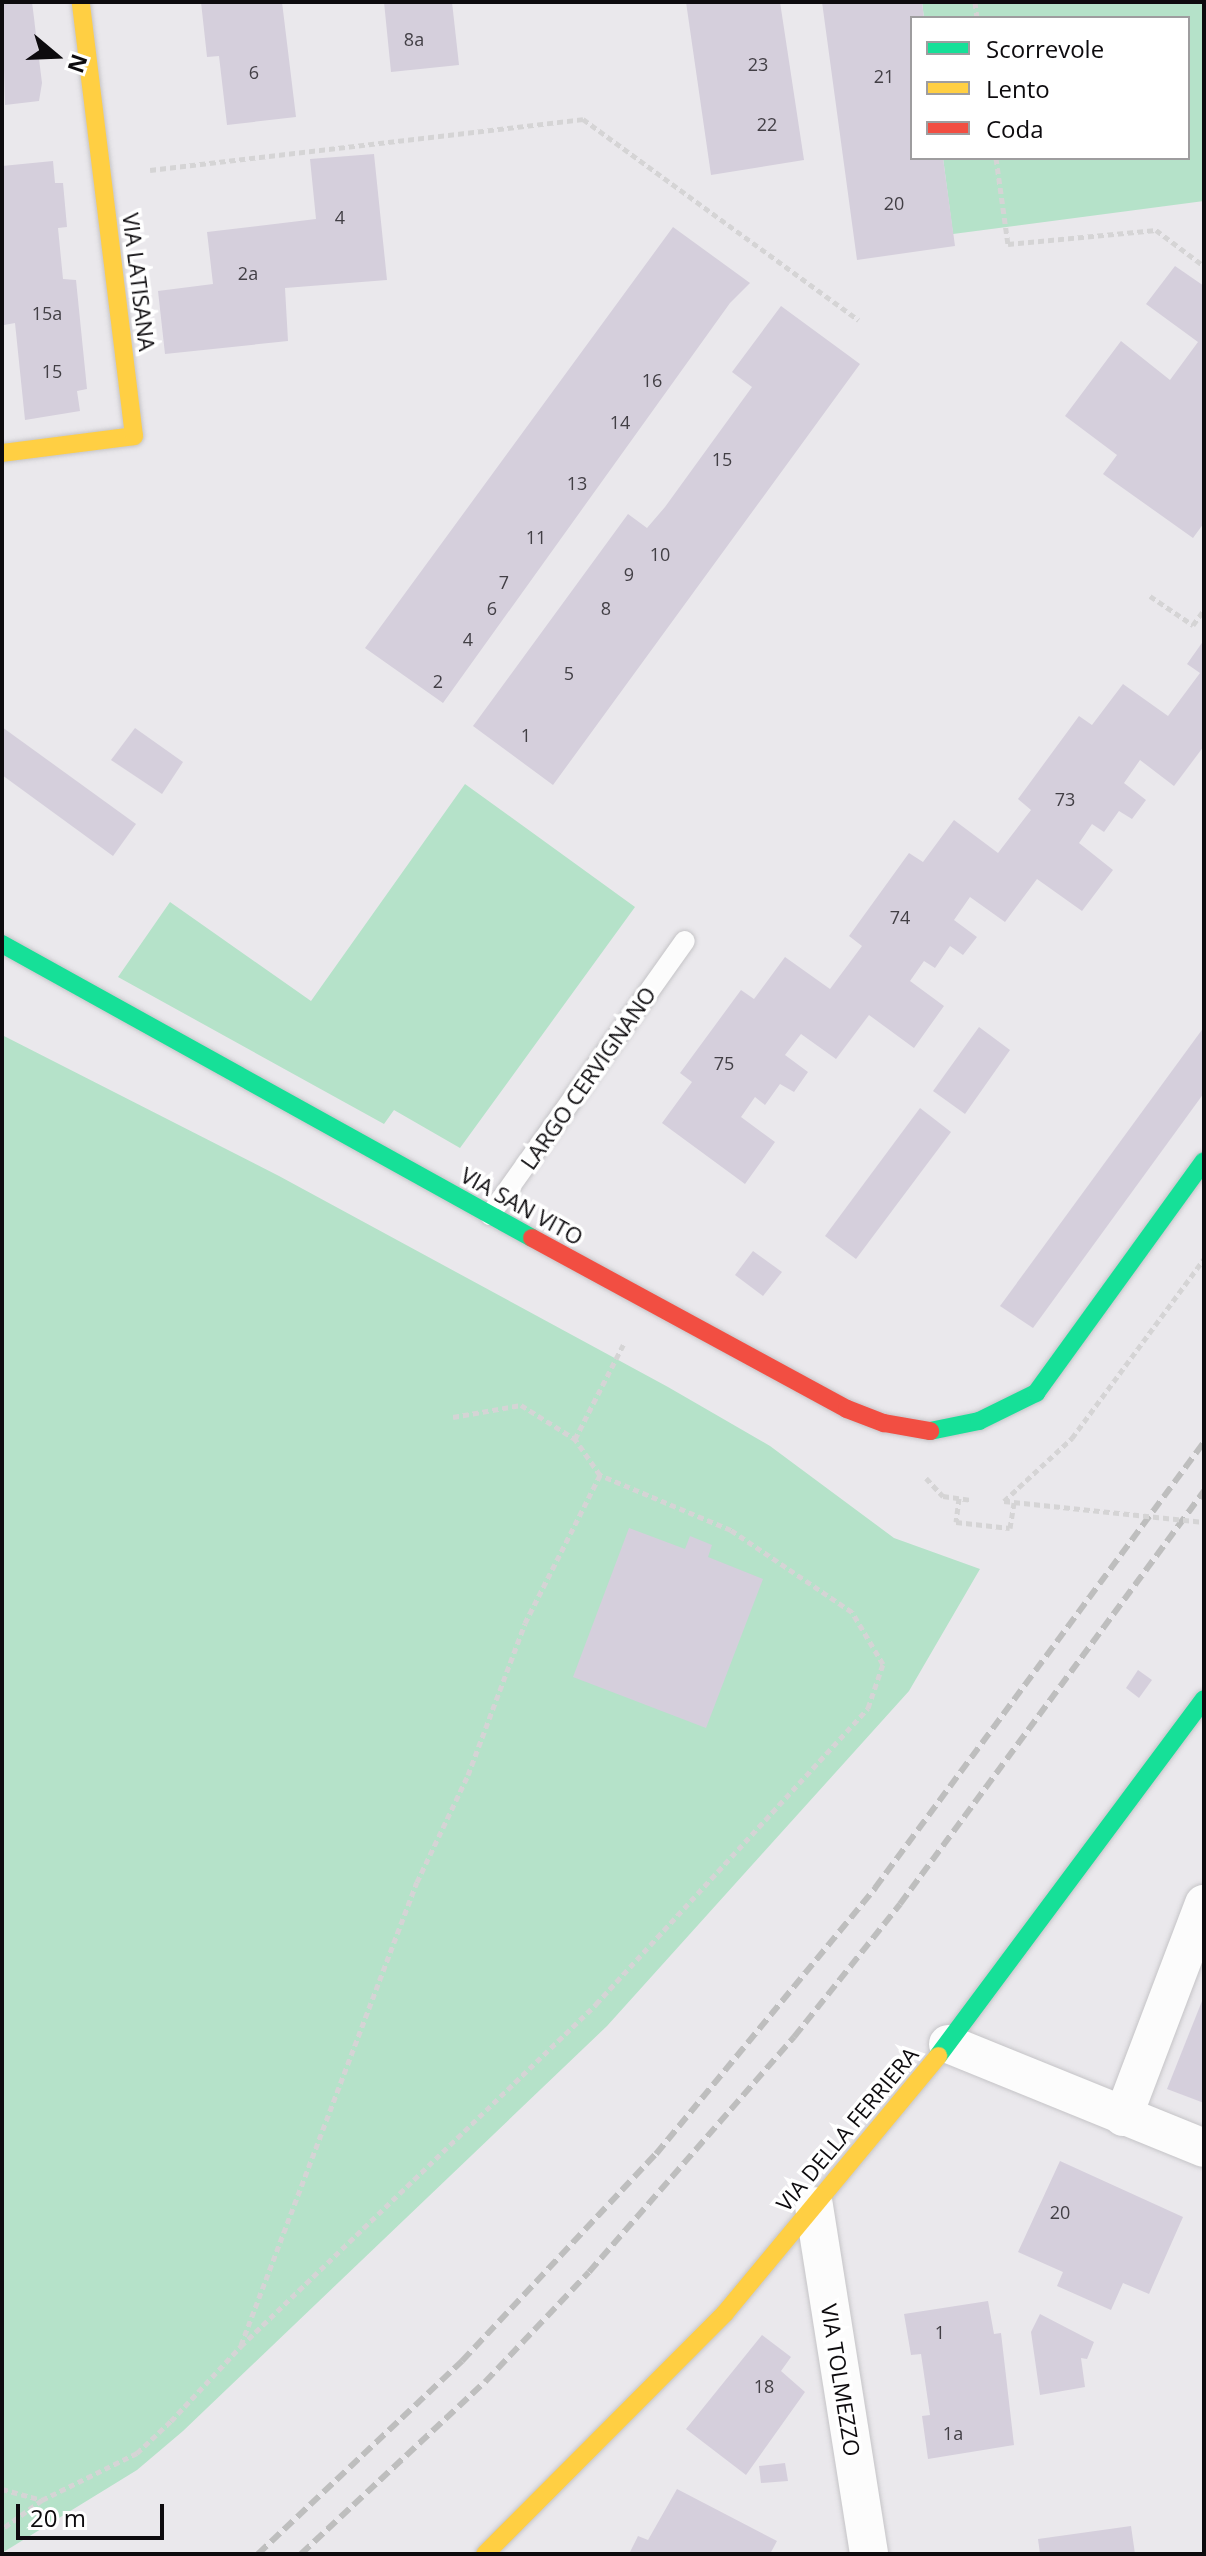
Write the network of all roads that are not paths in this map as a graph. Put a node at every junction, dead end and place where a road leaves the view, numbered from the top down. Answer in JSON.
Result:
{"nodes":[{"id":1,"x":81,"y":2,"type":"edge"},
{"id":2,"x":2,"y":453,"type":"edge"},
{"id":3,"x":685,"y":941,"type":"dead end"},
{"id":4,"x":2,"y":944,"type":"edge"},
{"id":5,"x":1204,"y":1161,"type":"edge"},
{"id":6,"x":490,"y":1215,"type":"junction"},
{"id":7,"x":1204,"y":1699,"type":"edge"},
{"id":8,"x":1204,"y":1904,"type":"edge"},
{"id":9,"x":948,"y":2044,"type":"junction"},
{"id":10,"x":1123,"y":2117,"type":"junction"},
{"id":11,"x":1204,"y":2148,"type":"edge"},
{"id":12,"x":814,"y":2206,"type":"junction"},
{"id":13,"x":485,"y":2554,"type":"edge"},
{"id":14,"x":869,"y":2554,"type":"edge"}],
"edges":[{"from":1,"to":2,"type":"street","name":"VIA LATISANA"},
{"from":3,"to":6,"type":"lane","name":"LARGO CERVIGNANO"},
{"from":4,"to":6,"type":"street","name":"VIA SAN VITO"},
{"from":5,"to":6,"type":"street","name":"VIA SAN VITO"},
{"from":7,"to":9,"type":"street","name":"VIA DELLA FERRIERA"},
{"from":8,"to":10,"type":"street"},
{"from":9,"to":10,"type":"street"},
{"from":9,"to":12,"type":"street","name":"VIA DELLA FERRIERA"},
{"from":10,"to":11,"type":"street"},
{"from":12,"to":13,"type":"street","name":"VIA DELLA FERRIERA"},
{"from":12,"to":14,"type":"street","name":"VIA TOLMEZZO"}]}
